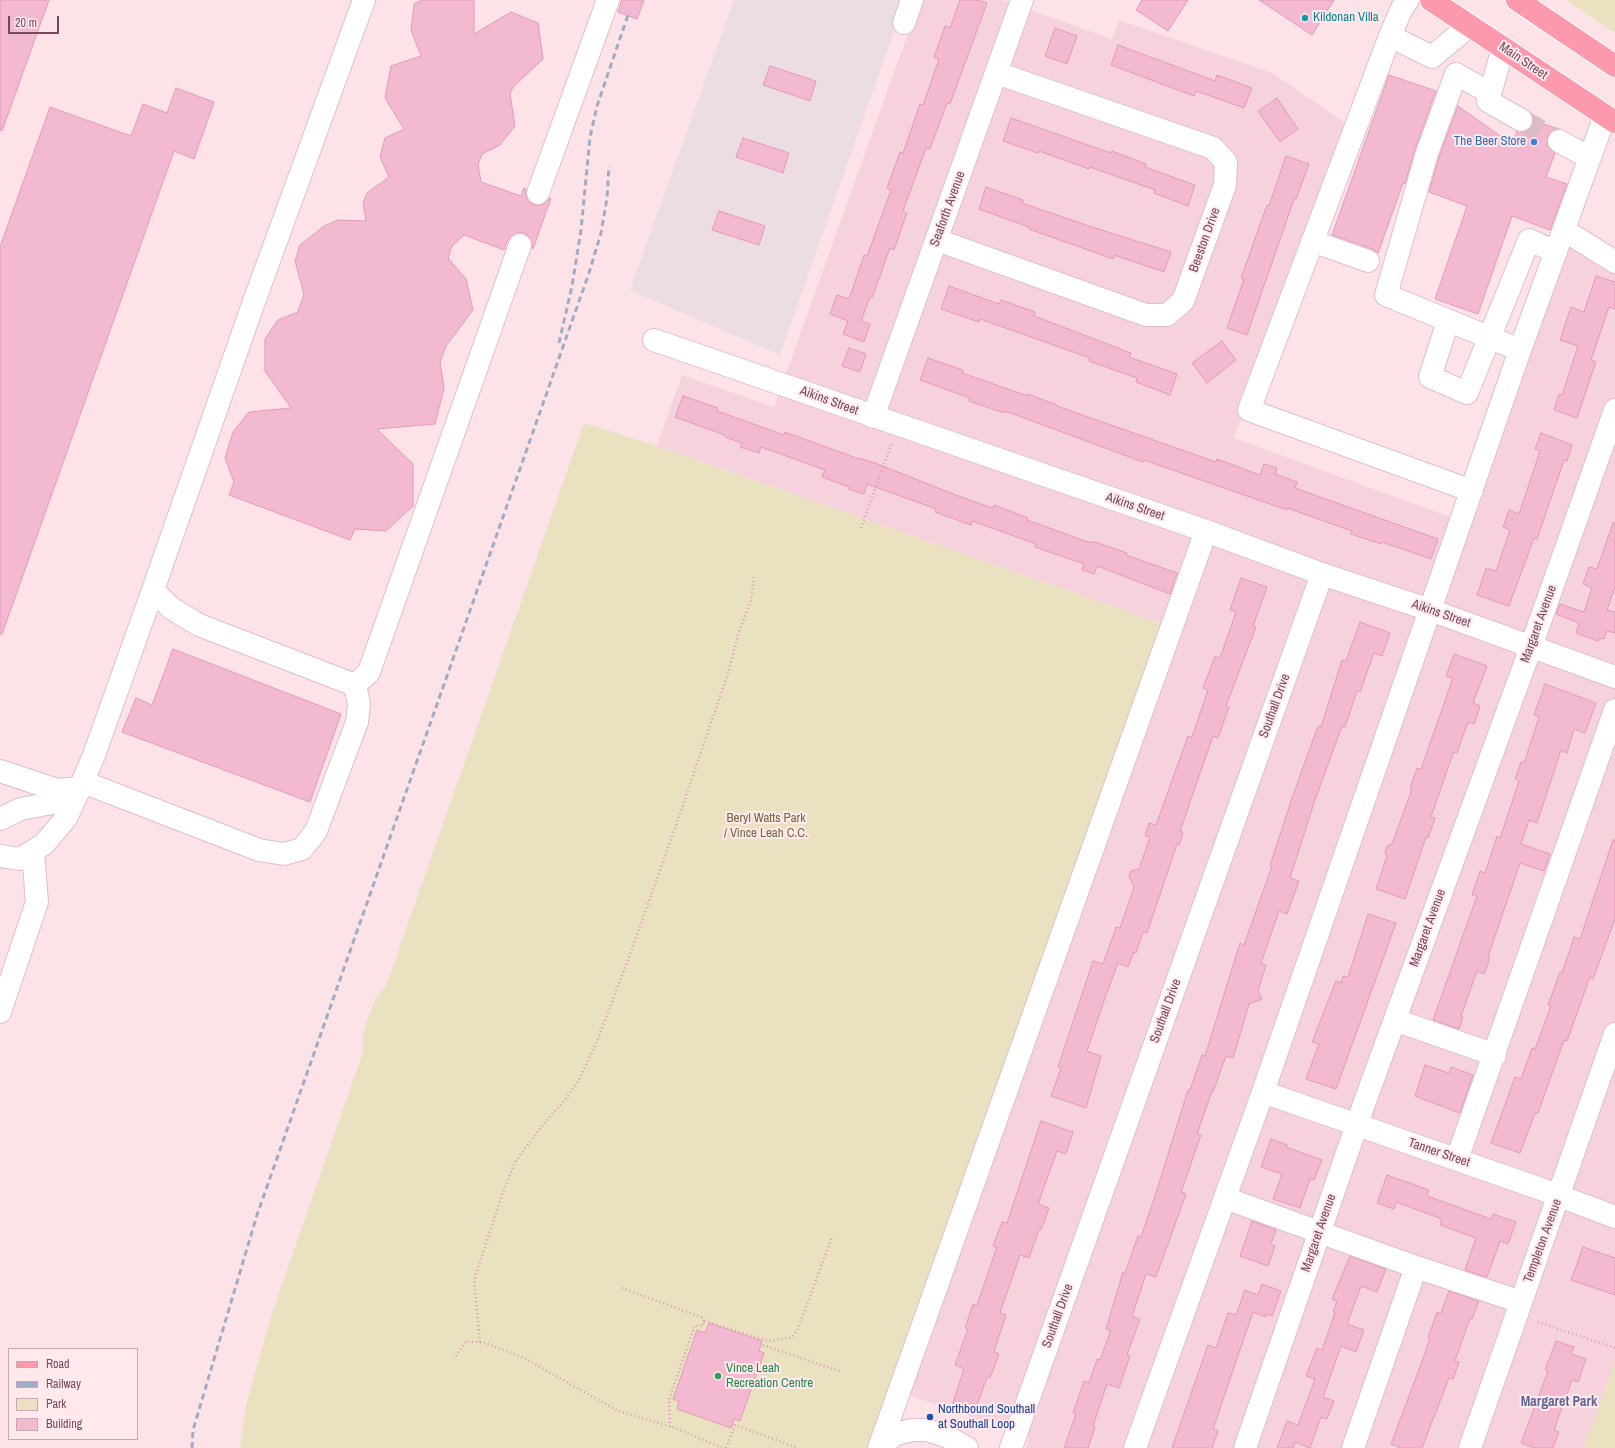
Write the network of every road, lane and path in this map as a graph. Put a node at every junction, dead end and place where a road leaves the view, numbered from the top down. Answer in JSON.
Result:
{"nodes":[{"id":1,"x":364,"y":0,"type":"edge"},
{"id":2,"x":608,"y":0,"type":"edge"},
{"id":3,"x":912,"y":0,"type":"edge"},
{"id":4,"x":1022,"y":0,"type":"edge"},
{"id":5,"x":1408,"y":0,"type":"edge"},
{"id":6,"x":1431,"y":0,"type":"edge"},
{"id":7,"x":1517,"y":0,"type":"edge"},
{"id":8,"x":904,"y":23,"type":"dead end"},
{"id":9,"x":1469,"y":26,"type":"junction"},
{"id":10,"x":1390,"y":36,"type":"junction"},
{"id":11,"x":1503,"y":48,"type":"junction"},
{"id":12,"x":1615,"y":66,"type":"edge"},
{"id":13,"x":997,"y":73,"type":"junction"},
{"id":14,"x":1490,"y":92,"type":"junction"},
{"id":15,"x":1610,"y":119,"type":"edge"},
{"id":16,"x":1521,"y":120,"type":"tunnel mouth"},
{"id":17,"x":1559,"y":140,"type":"tunnel mouth"},
{"id":18,"x":1590,"y":158,"type":"junction"},
{"id":19,"x":538,"y":193,"type":"dead end"},
{"id":20,"x":1564,"y":230,"type":"junction"},
{"id":21,"x":937,"y":240,"type":"junction"},
{"id":22,"x":1312,"y":241,"type":"junction"},
{"id":23,"x":520,"y":245,"type":"dead end"},
{"id":24,"x":1556,"y":252,"type":"junction"},
{"id":25,"x":1368,"y":261,"type":"dead end"},
{"id":26,"x":1615,"y":262,"type":"edge"},
{"id":27,"x":1448,"y":321,"type":"junction"},
{"id":28,"x":1490,"y":338,"type":"junction"},
{"id":29,"x":654,"y":340,"type":"dead end"},
{"id":30,"x":1520,"y":350,"type":"junction"},
{"id":31,"x":1615,"y":410,"type":"edge"},
{"id":32,"x":873,"y":417,"type":"junction"},
{"id":33,"x":898,"y":426,"type":"junction"},
{"id":34,"x":1472,"y":491,"type":"junction"},
{"id":35,"x":861,"y":528,"type":"dead end"},
{"id":36,"x":1206,"y":531,"type":"junction"},
{"id":37,"x":1322,"y":574,"type":"junction"},
{"id":38,"x":754,"y":577,"type":"dead end"},
{"id":39,"x":152,"y":590,"type":"junction"},
{"id":40,"x":1430,"y":610,"type":"junction"},
{"id":41,"x":1531,"y":647,"type":"junction"},
{"id":42,"x":1615,"y":677,"type":"edge"},
{"id":43,"x":355,"y":685,"type":"junction"},
{"id":44,"x":1615,"y":710,"type":"edge"},
{"id":45,"x":0,"y":771,"type":"edge"},
{"id":46,"x":82,"y":785,"type":"junction"},
{"id":47,"x":0,"y":819,"type":"edge"},
{"id":48,"x":33,"y":852,"type":"junction"},
{"id":49,"x":0,"y":856,"type":"edge"},
{"id":50,"x":0,"y":1012,"type":"edge"},
{"id":51,"x":1395,"y":1020,"type":"junction"},
{"id":52,"x":1615,"y":1034,"type":"edge"},
{"id":53,"x":1494,"y":1055,"type":"junction"},
{"id":54,"x":1263,"y":1092,"type":"junction"},
{"id":55,"x":1357,"y":1125,"type":"junction"},
{"id":56,"x":1456,"y":1159,"type":"junction"},
{"id":57,"x":1559,"y":1196,"type":"junction"},
{"id":58,"x":1225,"y":1198,"type":"junction"},
{"id":59,"x":1615,"y":1217,"type":"edge"},
{"id":60,"x":1320,"y":1233,"type":"junction"},
{"id":61,"x":832,"y":1237,"type":"dead end"},
{"id":62,"x":1416,"y":1267,"type":"junction"},
{"id":63,"x":622,"y":1288,"type":"dead end"},
{"id":64,"x":1521,"y":1302,"type":"junction"},
{"id":65,"x":704,"y":1321,"type":"junction"},
{"id":66,"x":1538,"y":1322,"type":"dead end"},
{"id":67,"x":480,"y":1342,"type":"junction"},
{"id":68,"x":763,"y":1345,"type":"dead end"},
{"id":69,"x":1615,"y":1348,"type":"edge"},
{"id":70,"x":456,"y":1356,"type":"dead end"},
{"id":71,"x":842,"y":1372,"type":"dead end"},
{"id":72,"x":670,"y":1427,"type":"junction"},
{"id":73,"x":880,"y":1447,"type":"edge"},
{"id":74,"x":723,"y":1448,"type":"edge"},
{"id":75,"x":726,"y":1448,"type":"edge"},
{"id":76,"x":798,"y":1448,"type":"edge"},
{"id":77,"x":967,"y":1448,"type":"edge"},
{"id":78,"x":1011,"y":1448,"type":"edge"},
{"id":79,"x":1135,"y":1448,"type":"edge"},
{"id":80,"x":1245,"y":1448,"type":"edge"},
{"id":81,"x":1352,"y":1448,"type":"edge"},
{"id":82,"x":1470,"y":1448,"type":"edge"}],
"edges":[{"from":1,"to":39,"type":"street"},
{"from":2,"to":19,"type":"street"},
{"from":3,"to":8,"type":"street"},
{"from":4,"to":13,"type":"street","name":"Seaforth Avenue"},
{"from":5,"to":10,"type":"street"},
{"from":6,"to":9,"type":"main road","name":"Main Street"},
{"from":7,"to":12,"type":"main road"},
{"from":9,"to":10,"type":"street"},
{"from":9,"to":11,"type":"main road","name":"Main Street"},
{"from":10,"to":22,"type":"street"},
{"from":11,"to":14,"type":"street"},
{"from":11,"to":15,"type":"main road","name":"Main Street"},
{"from":13,"to":21,"type":"street","name":"Seaforth Avenue"},
{"from":13,"to":21,"type":"street","name":"Beeston Drive"},
{"from":14,"to":16,"type":"street"},
{"from":14,"to":27,"type":"street"},
{"from":15,"to":18,"type":"street"},
{"from":17,"to":18,"type":"street"},
{"from":18,"to":20,"type":"street"},
{"from":20,"to":24,"type":"street"},
{"from":20,"to":26,"type":"street"},
{"from":21,"to":32,"type":"street","name":"Seaforth Avenue"},
{"from":22,"to":25,"type":"street"},
{"from":22,"to":34,"type":"street"},
{"from":23,"to":43,"type":"street"},
{"from":24,"to":28,"type":"street"},
{"from":24,"to":30,"type":"street"},
{"from":27,"to":28,"type":"street"},
{"from":27,"to":28,"type":"street"},
{"from":28,"to":30,"type":"street"},
{"from":29,"to":32,"type":"street","name":"Aikins Street"},
{"from":30,"to":34,"type":"street"},
{"from":31,"to":41,"type":"street","name":"Margaret Avenue"},
{"from":32,"to":33,"type":"street","name":"Aikins Street"},
{"from":33,"to":35,"type":"path"},
{"from":33,"to":36,"type":"street","name":"Aikins Street"},
{"from":34,"to":40,"type":"street"},
{"from":36,"to":37,"type":"street","name":"Aikins Street"},
{"from":36,"to":73,"type":"street"},
{"from":37,"to":40,"type":"street","name":"Aikins Street"},
{"from":37,"to":78,"type":"street","name":"Southall Drive"},
{"from":38,"to":67,"type":"path"},
{"from":39,"to":43,"type":"street"},
{"from":39,"to":46,"type":"street"},
{"from":40,"to":41,"type":"street","name":"Aikins Street"},
{"from":40,"to":54,"type":"street"},
{"from":41,"to":42,"type":"street","name":"Aikins Street"},
{"from":41,"to":51,"type":"street","name":"Margaret Avenue"},
{"from":43,"to":46,"type":"street"},
{"from":44,"to":53,"type":"street"},
{"from":45,"to":46,"type":"street"},
{"from":46,"to":47,"type":"street"},
{"from":46,"to":48,"type":"street"},
{"from":48,"to":49,"type":"street"},
{"from":48,"to":50,"type":"street"},
{"from":51,"to":53,"type":"street"},
{"from":51,"to":55,"type":"street","name":"Margaret Avenue"},
{"from":52,"to":57,"type":"street","name":"Templeton Avenue"},
{"from":53,"to":56,"type":"street"},
{"from":54,"to":55,"type":"street","name":"Tanner Street"},
{"from":54,"to":58,"type":"street"},
{"from":55,"to":56,"type":"street","name":"Tanner Street"},
{"from":55,"to":60,"type":"street","name":"Margaret Avenue"},
{"from":56,"to":57,"type":"street","name":"Tanner Street"},
{"from":57,"to":59,"type":"street","name":"Tanner Street"},
{"from":57,"to":64,"type":"street","name":"Templeton Avenue"},
{"from":58,"to":60,"type":"street"},
{"from":58,"to":79,"type":"street"},
{"from":60,"to":62,"type":"street"},
{"from":60,"to":80,"type":"street","name":"Margaret Avenue"},
{"from":61,"to":65,"type":"path"},
{"from":62,"to":64,"type":"street"},
{"from":62,"to":81,"type":"street"},
{"from":63,"to":65,"type":"path"},
{"from":64,"to":82,"type":"street","name":"Templeton Avenue"},
{"from":65,"to":72,"type":"path"},
{"from":66,"to":69,"type":"path"},
{"from":67,"to":70,"type":"path"},
{"from":67,"to":72,"type":"path"},
{"from":68,"to":71,"type":"path"},
{"from":72,"to":74,"type":"path"},
{"from":73,"to":77,"type":"street"},
{"from":75,"to":76,"type":"path"}]}
